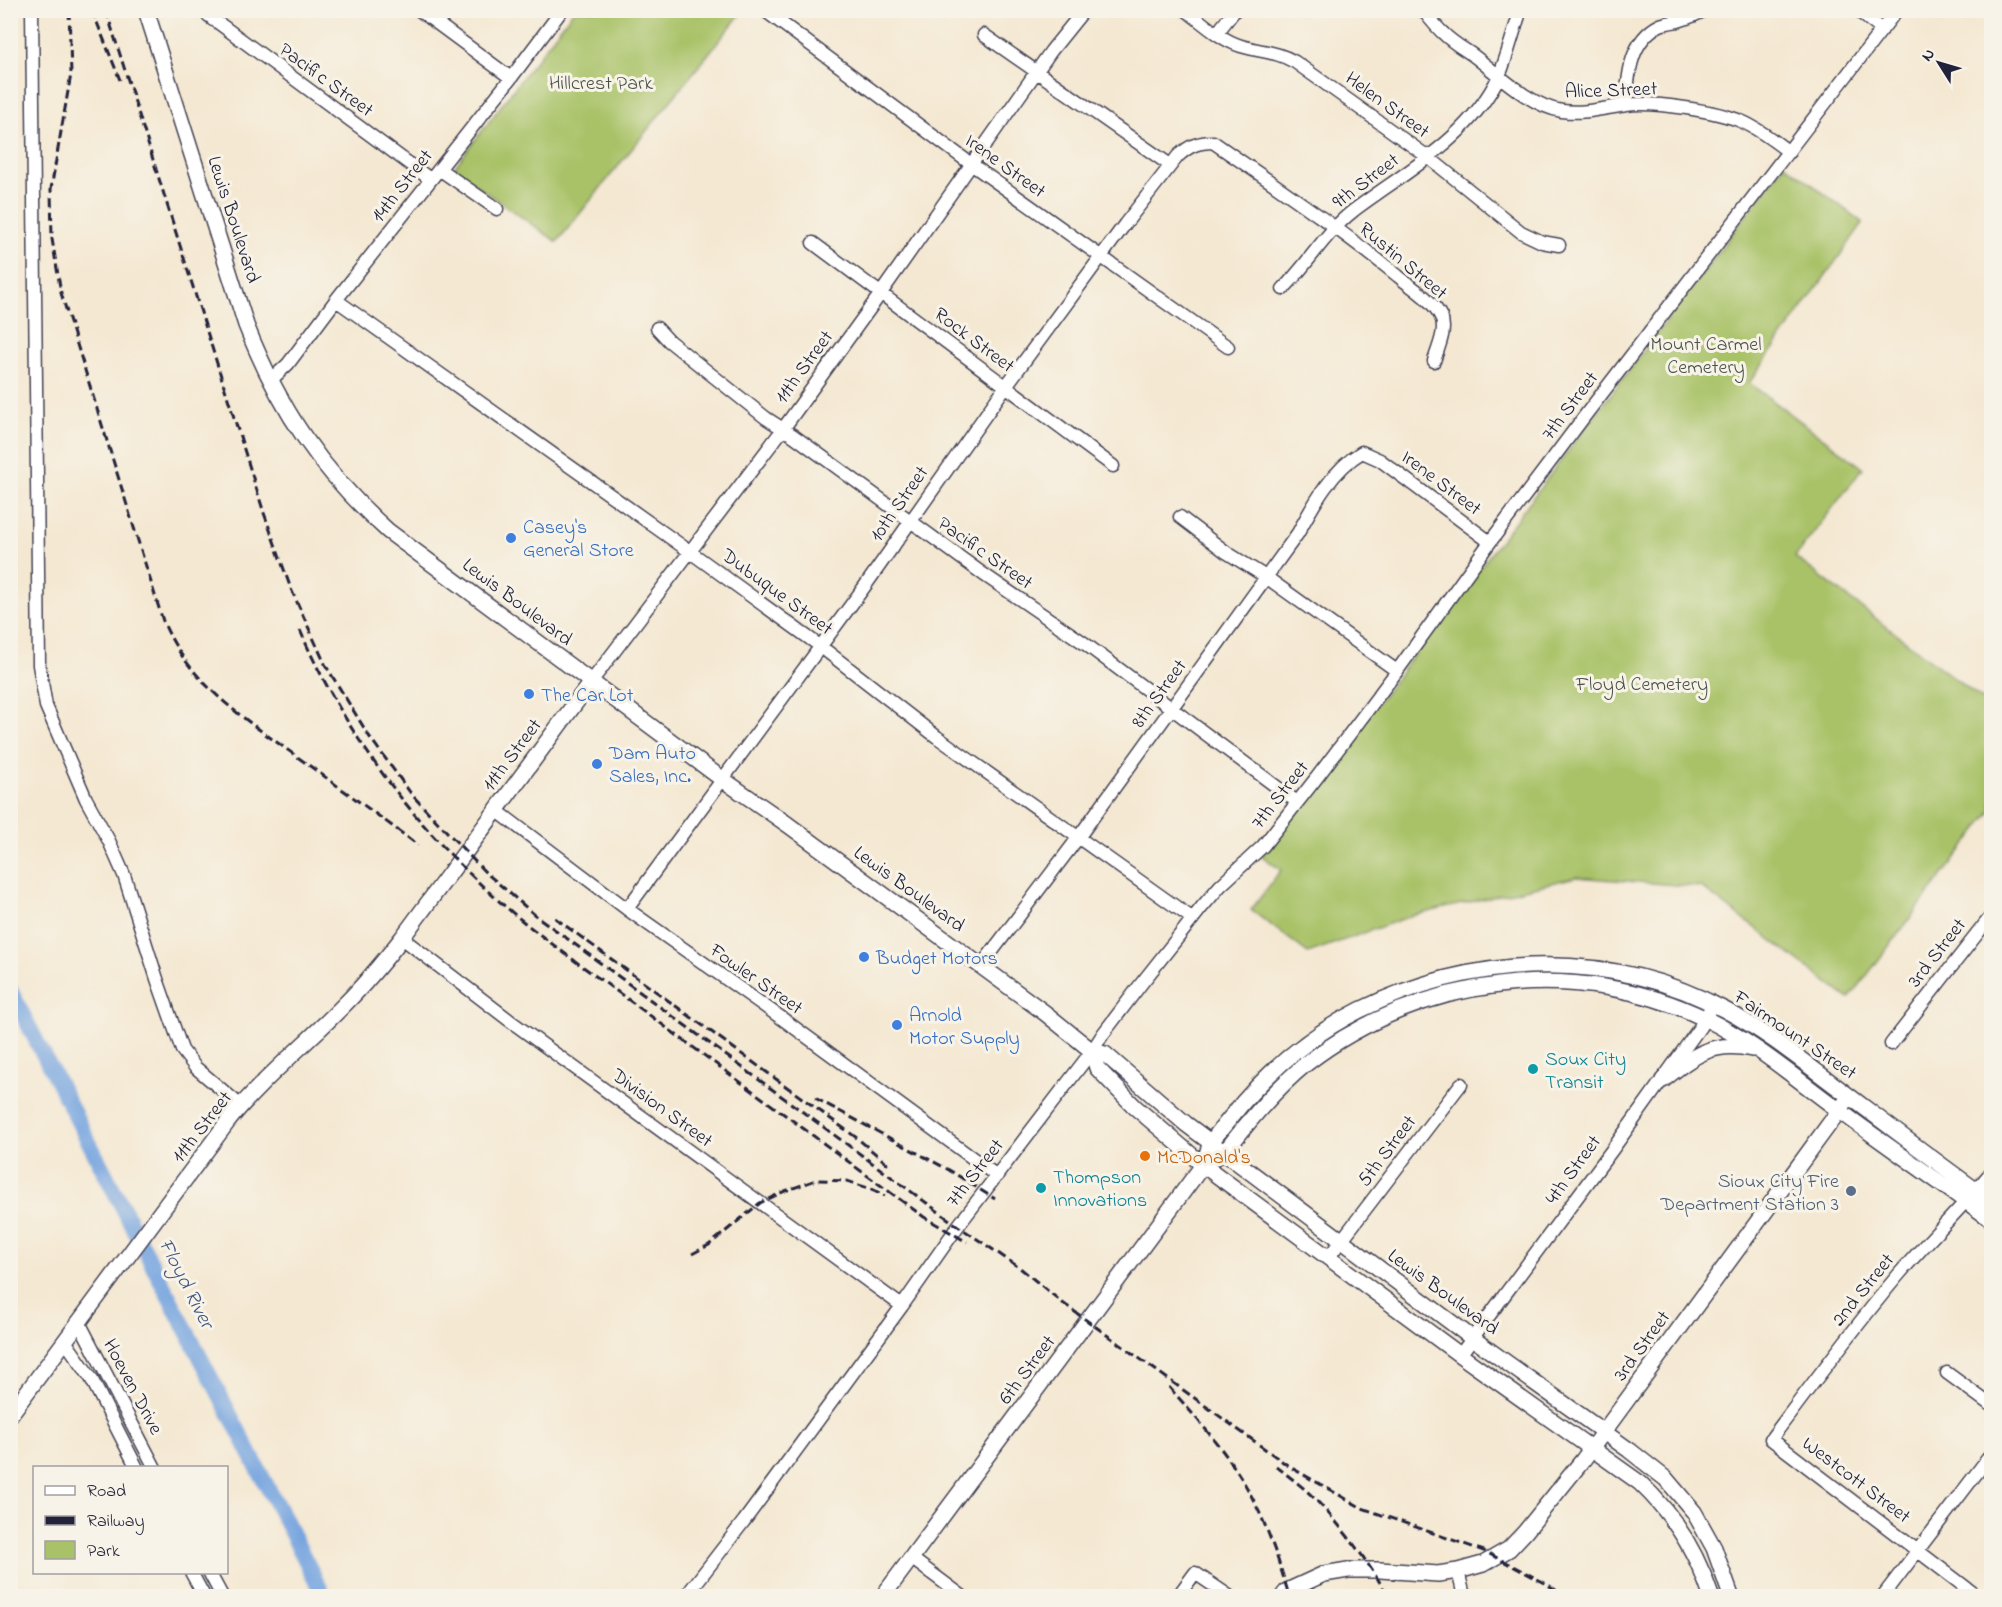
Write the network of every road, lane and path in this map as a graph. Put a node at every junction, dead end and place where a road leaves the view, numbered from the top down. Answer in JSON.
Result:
{"nodes":[{"id":1,"x":32,"y":10,"type":"edge"},
{"id":2,"x":146,"y":10,"type":"edge"},
{"id":3,"x":201,"y":10,"type":"edge"},
{"id":4,"x":419,"y":10,"type":"edge"},
{"id":5,"x":562,"y":10,"type":"edge"},
{"id":6,"x":764,"y":10,"type":"edge"},
{"id":7,"x":1084,"y":10,"type":"edge"},
{"id":8,"x":1186,"y":10,"type":"edge"},
{"id":9,"x":1235,"y":10,"type":"edge"},
{"id":10,"x":1423,"y":10,"type":"edge"},
{"id":11,"x":1521,"y":10,"type":"edge"},
{"id":12,"x":1705,"y":10,"type":"edge"},
{"id":13,"x":1857,"y":10,"type":"edge"},
{"id":14,"x":1897,"y":10,"type":"edge"},
{"id":15,"x":217,"y":15,"type":"edge"},
{"id":16,"x":1882,"y":30,"type":"junction"},
{"id":17,"x":1217,"y":33,"type":"junction"},
{"id":18,"x":984,"y":35,"type":"dead end"},
{"id":19,"x":1038,"y":72,"type":"junction"},
{"id":20,"x":1499,"y":76,"type":"junction"},
{"id":21,"x":510,"y":78,"type":"junction"},
{"id":22,"x":1626,"y":104,"type":"junction"},
{"id":23,"x":1216,"y":145,"type":"joint"},
{"id":24,"x":1789,"y":152,"type":"junction"},
{"id":25,"x":1428,"y":157,"type":"junction"},
{"id":26,"x":972,"y":164,"type":"junction"},
{"id":27,"x":1170,"y":165,"type":"junction"},
{"id":28,"x":439,"y":169,"type":"junction"},
{"id":29,"x":430,"y":179,"type":"junction"},
{"id":30,"x":497,"y":209,"type":"dead end"},
{"id":31,"x":1334,"y":228,"type":"junction"},
{"id":32,"x":813,"y":243,"type":"dead end"},
{"id":33,"x":1559,"y":245,"type":"dead end"},
{"id":34,"x":1102,"y":255,"type":"junction"},
{"id":35,"x":1283,"y":289,"type":"dead end"},
{"id":36,"x":881,"y":293,"type":"junction"},
{"id":37,"x":336,"y":300,"type":"junction"},
{"id":38,"x":657,"y":328,"type":"dead end"},
{"id":39,"x":1228,"y":346,"type":"dead end"},
{"id":40,"x":1434,"y":361,"type":"dead end"},
{"id":41,"x":270,"y":381,"type":"junction"},
{"id":42,"x":1006,"y":386,"type":"junction"},
{"id":43,"x":783,"y":429,"type":"junction"},
{"id":44,"x":1370,"y":455,"type":"joint"},
{"id":45,"x":1113,"y":466,"type":"dead end"},
{"id":46,"x":1180,"y":517,"type":"dead end"},
{"id":47,"x":909,"y":521,"type":"junction"},
{"id":48,"x":1490,"y":542,"type":"junction"},
{"id":49,"x":689,"y":551,"type":"junction"},
{"id":50,"x":1266,"y":577,"type":"junction"},
{"id":51,"x":820,"y":646,"type":"junction"},
{"id":52,"x":1397,"y":671,"type":"junction"},
{"id":53,"x":591,"y":682,"type":"junction"},
{"id":54,"x":1171,"y":708,"type":"junction"},
{"id":55,"x":722,"y":779,"type":"junction"},
{"id":56,"x":1297,"y":802,"type":"junction"},
{"id":57,"x":496,"y":810,"type":"junction"},
{"id":58,"x":1078,"y":838,"type":"junction"},
{"id":59,"x":627,"y":909,"type":"junction"},
{"id":60,"x":1992,"y":915,"type":"edge"},
{"id":61,"x":1193,"y":919,"type":"junction"},
{"id":62,"x":402,"y":938,"type":"junction"},
{"id":63,"x":981,"y":966,"type":"junction"},
{"id":64,"x":1712,"y":1004,"type":"junction"},
{"id":65,"x":1705,"y":1019,"type":"junction"},
{"id":66,"x":1891,"y":1044,"type":"dead end"},
{"id":67,"x":1092,"y":1051,"type":"junction"},
{"id":68,"x":1759,"y":1051,"type":"junction"},
{"id":69,"x":1663,"y":1080,"type":"junction"},
{"id":70,"x":1461,"y":1084,"type":"dead end"},
{"id":71,"x":1850,"y":1096,"type":"junction"},
{"id":72,"x":241,"y":1106,"type":"junction"},
{"id":73,"x":1839,"y":1110,"type":"junction"},
{"id":74,"x":1218,"y":1148,"type":"junction"},
{"id":75,"x":1203,"y":1165,"type":"junction"},
{"id":76,"x":1992,"y":1171,"type":"edge"},
{"id":77,"x":997,"y":1176,"type":"junction"},
{"id":78,"x":1972,"y":1196,"type":"junction"},
{"id":79,"x":1992,"y":1202,"type":"edge"},
{"id":80,"x":1992,"y":1220,"type":"edge"},
{"id":81,"x":1341,"y":1240,"type":"junction"},
{"id":82,"x":1328,"y":1258,"type":"junction"},
{"id":83,"x":902,"y":1306,"type":"junction"},
{"id":84,"x":79,"y":1322,"type":"junction"},
{"id":85,"x":1472,"y":1338,"type":"junction"},
{"id":86,"x":65,"y":1341,"type":"junction"},
{"id":87,"x":1460,"y":1355,"type":"junction"},
{"id":88,"x":1947,"y":1373,"type":"dead end"},
{"id":89,"x":1992,"y":1406,"type":"edge"},
{"id":90,"x":10,"y":1415,"type":"edge"},
{"id":91,"x":1603,"y":1432,"type":"junction"},
{"id":92,"x":1771,"y":1439,"type":"joint"},
{"id":93,"x":1591,"y":1449,"type":"junction"},
{"id":94,"x":1992,"y":1453,"type":"edge"},
{"id":95,"x":136,"y":1466,"type":"edge"},
{"id":96,"x":154,"y":1466,"type":"edge"},
{"id":97,"x":1918,"y":1551,"type":"junction"},
{"id":98,"x":911,"y":1558,"type":"junction"},
{"id":99,"x":1458,"y":1571,"type":"junction"},
{"id":100,"x":192,"y":1574,"type":"edge"},
{"id":101,"x":210,"y":1574,"type":"edge"},
{"id":102,"x":204,"y":1596,"type":"edge"},
{"id":103,"x":222,"y":1596,"type":"edge"},
{"id":104,"x":686,"y":1596,"type":"edge"},
{"id":105,"x":883,"y":1596,"type":"edge"},
{"id":106,"x":962,"y":1596,"type":"edge"},
{"id":107,"x":1178,"y":1596,"type":"edge"},
{"id":108,"x":1229,"y":1596,"type":"edge"},
{"id":109,"x":1283,"y":1596,"type":"edge"},
{"id":110,"x":1464,"y":1596,"type":"edge"},
{"id":111,"x":1711,"y":1596,"type":"edge"},
{"id":112,"x":1731,"y":1596,"type":"edge"},
{"id":113,"x":1883,"y":1596,"type":"edge"},
{"id":114,"x":1977,"y":1596,"type":"edge"}],
"edges":[{"from":1,"to":72,"type":"street"},
{"from":2,"to":41,"type":"main road","name":"Lewis Boulevard"},
{"from":3,"to":15,"type":"street","name":"Pacific Street"},
{"from":4,"to":21,"type":"street"},
{"from":5,"to":21,"type":"street","name":"14th Street"},
{"from":6,"to":26,"type":"street","name":"Irene Street"},
{"from":7,"to":19,"type":"street","name":"11th Street"},
{"from":8,"to":17,"type":"street","name":"Helen Street"},
{"from":9,"to":17,"type":"street"},
{"from":10,"to":20,"type":"street","name":"Alice Street"},
{"from":11,"to":20,"type":"street","name":"9th Street"},
{"from":12,"to":22,"type":"street"},
{"from":13,"to":16,"type":"street"},
{"from":14,"to":16,"type":"street","name":"7th Street"},
{"from":15,"to":29,"type":"street","name":"Pacific Street"},
{"from":16,"to":24,"type":"street","name":"7th Street"},
{"from":17,"to":25,"type":"street","name":"Helen Street"},
{"from":18,"to":19,"type":"street"},
{"from":19,"to":26,"type":"street","name":"11th Street"},
{"from":19,"to":27,"type":"street"},
{"from":20,"to":22,"type":"street","name":"Alice Street"},
{"from":20,"to":25,"type":"street","name":"9th Street"},
{"from":21,"to":28,"type":"street","name":"14th Street"},
{"from":22,"to":24,"type":"street","name":"Alice Street"},
{"from":23,"to":27,"type":"street","name":"10th Street"},
{"from":23,"to":31,"type":"street","name":"Rustin Street"},
{"from":24,"to":48,"type":"street","name":"7th Street"},
{"from":25,"to":31,"type":"street","name":"9th Street"},
{"from":25,"to":33,"type":"street","name":"Helen Street"},
{"from":26,"to":34,"type":"street","name":"Irene Street"},
{"from":26,"to":36,"type":"street","name":"11th Street"},
{"from":27,"to":34,"type":"street","name":"10th Street"},
{"from":28,"to":29,"type":"street","name":"14th Street"},
{"from":28,"to":30,"type":"street"},
{"from":29,"to":37,"type":"street","name":"14th Street"},
{"from":31,"to":35,"type":"street","name":"9th Street"},
{"from":31,"to":40,"type":"street","name":"Rustin Street"},
{"from":32,"to":36,"type":"street","name":"Rock Street"},
{"from":34,"to":39,"type":"street","name":"Irene Street"},
{"from":34,"to":42,"type":"street","name":"10th Street"},
{"from":36,"to":42,"type":"street","name":"Rock Street"},
{"from":36,"to":43,"type":"street","name":"11th Street"},
{"from":37,"to":41,"type":"street","name":"14th Street"},
{"from":37,"to":49,"type":"street","name":"Dubuque Street"},
{"from":38,"to":43,"type":"street","name":"Pacific Street"},
{"from":41,"to":53,"type":"main road","name":"Lewis Boulevard"},
{"from":42,"to":45,"type":"street","name":"Rock Street"},
{"from":42,"to":47,"type":"street","name":"10th Street"},
{"from":43,"to":47,"type":"street","name":"Pacific Street"},
{"from":43,"to":49,"type":"street","name":"11th Street"},
{"from":44,"to":48,"type":"street","name":"Irene Street"},
{"from":44,"to":50,"type":"street","name":"8th Street"},
{"from":46,"to":50,"type":"street"},
{"from":47,"to":51,"type":"street","name":"10th Street"},
{"from":47,"to":54,"type":"street","name":"Pacific Street"},
{"from":48,"to":52,"type":"street","name":"7th Street"},
{"from":49,"to":51,"type":"street","name":"Dubuque Street"},
{"from":49,"to":53,"type":"street","name":"11th Street"},
{"from":50,"to":52,"type":"street"},
{"from":50,"to":54,"type":"street","name":"8th Street"},
{"from":51,"to":55,"type":"street","name":"10th Street"},
{"from":51,"to":58,"type":"street","name":"Dubuque Street"},
{"from":52,"to":56,"type":"street","name":"7th Street"},
{"from":53,"to":55,"type":"main road","name":"Lewis Boulevard"},
{"from":53,"to":57,"type":"main road","name":"11th Street"},
{"from":54,"to":56,"type":"street","name":"Pacific Street"},
{"from":54,"to":58,"type":"street","name":"8th Street"},
{"from":55,"to":59,"type":"street","name":"10th Street"},
{"from":55,"to":63,"type":"main road","name":"Lewis Boulevard"},
{"from":56,"to":61,"type":"street","name":"7th Street"},
{"from":57,"to":59,"type":"street","name":"Fowler Street"},
{"from":57,"to":62,"type":"main road","name":"11th Street"},
{"from":58,"to":61,"type":"street","name":"Dubuque Street"},
{"from":58,"to":63,"type":"street","name":"8th Street"},
{"from":59,"to":77,"type":"street","name":"Fowler Street"},
{"from":60,"to":66,"type":"street","name":"3rd Street"},
{"from":61,"to":67,"type":"street","name":"7th Street"},
{"from":62,"to":72,"type":"main road","name":"11th Street"},
{"from":62,"to":83,"type":"street","name":"Division Street"},
{"from":63,"to":67,"type":"main road","name":"Lewis Boulevard"},
{"from":64,"to":65,"type":"street","name":"4th Street"},
{"from":64,"to":71,"type":"main road","name":"Fairmount Street"},
{"from":64,"to":74,"type":"main road","name":"Fairmount Street"},
{"from":65,"to":68,"type":"main road","name":"Fairmount Street"},
{"from":65,"to":69,"type":"street","name":"4th Street"},
{"from":65,"to":74,"type":"main road","name":"Fairmount Street"},
{"from":67,"to":74,"type":"main road","name":"Lewis Boulevard"},
{"from":67,"to":75,"type":"main road","name":"Lewis Boulevard"},
{"from":67,"to":77,"type":"street","name":"7th Street"},
{"from":68,"to":69,"type":"main road"},
{"from":68,"to":73,"type":"main road","name":"Fairmount Street"},
{"from":69,"to":85,"type":"street","name":"4th Street"},
{"from":70,"to":81,"type":"street","name":"5th Street"},
{"from":71,"to":73,"type":"main road","name":"3rd Street"},
{"from":71,"to":78,"type":"main road","name":"Fairmount Street"},
{"from":72,"to":84,"type":"main road","name":"11th Street"},
{"from":73,"to":78,"type":"main road","name":"Fairmount Street"},
{"from":73,"to":91,"type":"main road","name":"3rd Street"},
{"from":74,"to":75,"type":"main road","name":"6th Street"},
{"from":74,"to":81,"type":"main road","name":"Lewis Boulevard"},
{"from":75,"to":82,"type":"main road","name":"Lewis Boulevard"},
{"from":75,"to":98,"type":"main road","name":"6th Street"},
{"from":76,"to":78,"type":"street","name":"2nd Street"},
{"from":77,"to":83,"type":"street","name":"7th Street"},
{"from":78,"to":79,"type":"main road","name":"Fairmount Street"},
{"from":78,"to":80,"type":"main road","name":"Fairmount Street"},
{"from":78,"to":92,"type":"street","name":"2nd Street"},
{"from":81,"to":82,"type":"street","name":"5th Street"},
{"from":81,"to":85,"type":"main road","name":"Lewis Boulevard"},
{"from":82,"to":87,"type":"main road","name":"Lewis Boulevard"},
{"from":83,"to":104,"type":"street","name":"7th Street"},
{"from":84,"to":86,"type":"main road","name":"11th Street"},
{"from":84,"to":96,"type":"street","name":"Hoeven Drive"},
{"from":85,"to":87,"type":"street","name":"4th Street"},
{"from":85,"to":91,"type":"main road","name":"Lewis Boulevard"},
{"from":86,"to":90,"type":"main road","name":"11th Street"},
{"from":86,"to":95,"type":"street","name":"Hoeven Drive"},
{"from":87,"to":93,"type":"main road","name":"Lewis Boulevard"},
{"from":88,"to":89,"type":"street"},
{"from":91,"to":93,"type":"main road","name":"3rd Street"},
{"from":91,"to":112,"type":"main road","name":"Lewis Boulevard"},
{"from":92,"to":97,"type":"street","name":"Westcott Street"},
{"from":93,"to":99,"type":"main road","name":"3rd Street"},
{"from":93,"to":111,"type":"main road","name":"Lewis Boulevard"},
{"from":94,"to":97,"type":"street"},
{"from":97,"to":113,"type":"street"},
{"from":97,"to":114,"type":"street","name":"Westcott Street"},
{"from":98,"to":105,"type":"main road","name":"6th Street"},
{"from":98,"to":106,"type":"street"},
{"from":99,"to":109,"type":"main road"},
{"from":99,"to":110,"type":"street"},
{"from":100,"to":102,"type":"street"},
{"from":101,"to":103,"type":"street"},
{"from":107,"to":108,"type":"street"}]}
